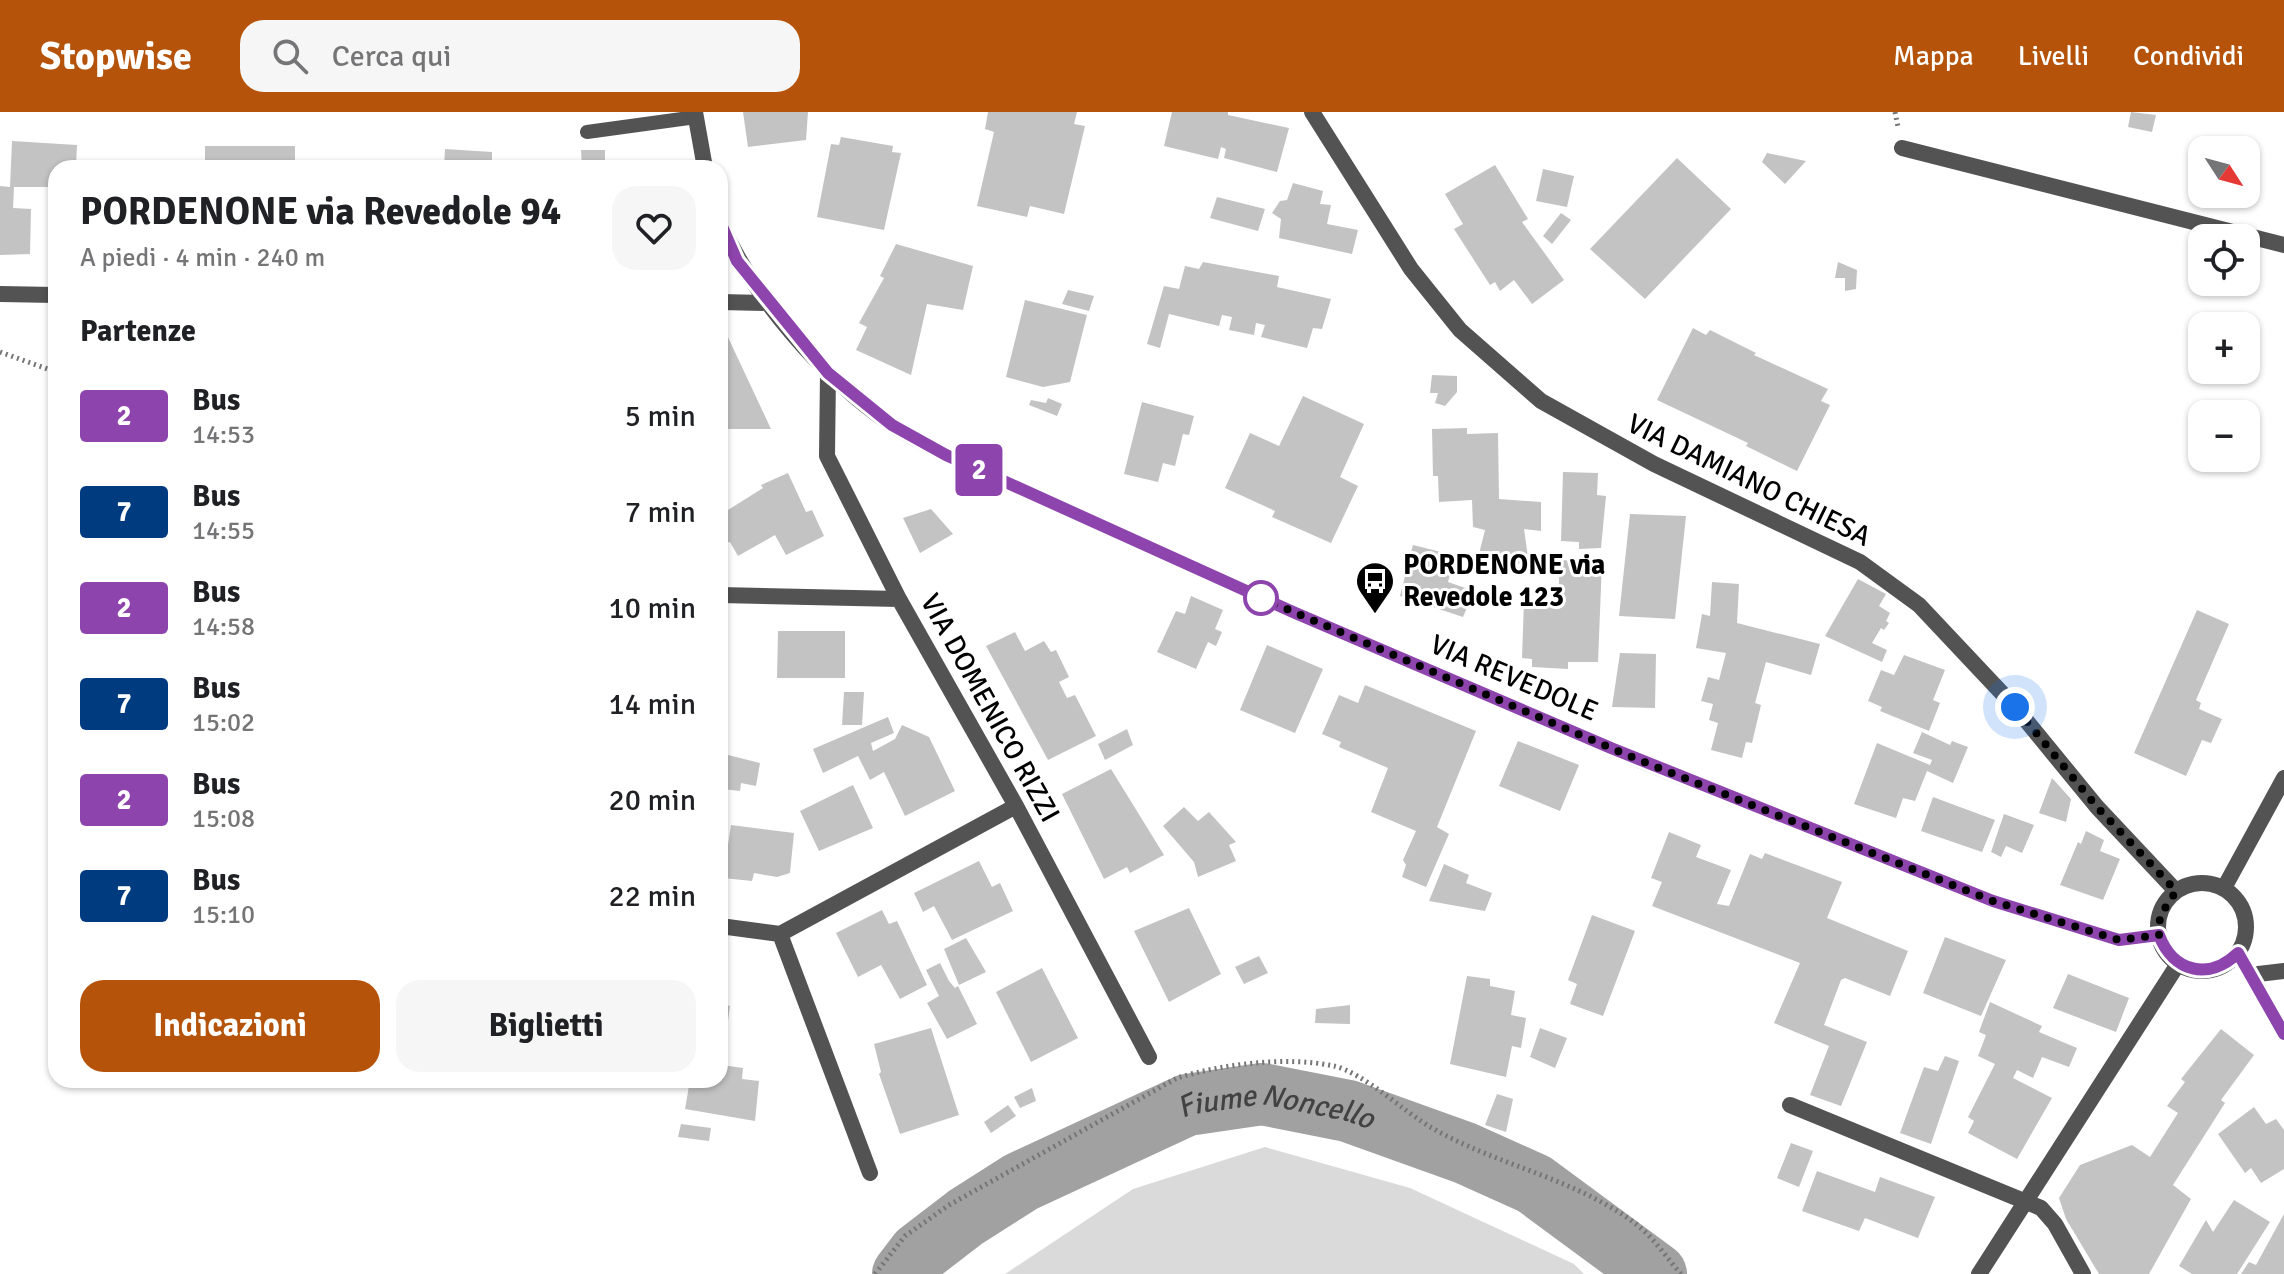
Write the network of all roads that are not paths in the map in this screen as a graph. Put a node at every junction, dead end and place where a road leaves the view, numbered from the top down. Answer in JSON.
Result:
{"nodes":[{"id":1,"x":1312,"y":112,"type":"edge"},
{"id":2,"x":695,"y":115,"type":"edge"},
{"id":3,"x":587,"y":132,"type":"dead end"},
{"id":4,"x":1902,"y":148,"type":"dead end"},
{"id":5,"x":703,"y":160,"type":"edge"},
{"id":6,"x":728,"y":240,"type":"edge"},
{"id":7,"x":2284,"y":245,"type":"edge"},
{"id":8,"x":0,"y":294,"type":"edge"},
{"id":9,"x":48,"y":295,"type":"edge"},
{"id":10,"x":728,"y":302,"type":"edge"},
{"id":11,"x":770,"y":303,"type":"junction"},
{"id":12,"x":828,"y":373,"type":"junction"},
{"id":13,"x":728,"y":595,"type":"edge"},
{"id":14,"x":899,"y":599,"type":"junction"},
{"id":15,"x":2284,"y":778,"type":"edge"},
{"id":16,"x":1016,"y":806,"type":"junction"},
{"id":17,"x":2224,"y":888,"type":"junction"},
{"id":18,"x":2176,"y":891,"type":"junction"},
{"id":19,"x":728,"y":927,"type":"edge"},
{"id":20,"x":780,"y":934,"type":"junction"},
{"id":21,"x":2159,"y":935,"type":"junction"},
{"id":22,"x":2238,"y":953,"type":"junction"},
{"id":23,"x":2178,"y":964,"type":"junction"},
{"id":24,"x":2284,"y":971,"type":"edge"},
{"id":25,"x":2250,"y":975,"type":"junction"},
{"id":26,"x":2284,"y":1034,"type":"edge"},
{"id":27,"x":1149,"y":1057,"type":"dead end"},
{"id":28,"x":1790,"y":1105,"type":"dead end"},
{"id":29,"x":870,"y":1173,"type":"dead end"},
{"id":30,"x":2026,"y":1201,"type":"junction"},
{"id":31,"x":1979,"y":1274,"type":"edge"},
{"id":32,"x":2083,"y":1274,"type":"edge"}],
"edges":[{"from":1,"to":18,"type":"street","name":"VIA DAMIANO CHIESA"},
{"from":2,"to":3,"type":"lane"},
{"from":2,"to":5,"type":"street"},
{"from":4,"to":7,"type":"street"},
{"from":6,"to":11,"type":"street","name":"VIA REVEDOLE"},
{"from":8,"to":9,"type":"street"},
{"from":10,"to":11,"type":"street"},
{"from":11,"to":12,"type":"street","name":"VIA REVEDOLE"},
{"from":12,"to":14,"type":"street","name":"VIA DOMENICO RIZZI"},
{"from":12,"to":21,"type":"street","name":"VIA REVEDOLE"},
{"from":13,"to":14,"type":"street"},
{"from":14,"to":16,"type":"street","name":"VIA DOMENICO RIZZI"},
{"from":15,"to":17,"type":"street"},
{"from":16,"to":20,"type":"street"},
{"from":16,"to":27,"type":"street","name":"VIA DOMENICO RIZZI"},
{"from":17,"to":18,"type":"street"},
{"from":17,"to":22,"type":"street"},
{"from":18,"to":21,"type":"street"},
{"from":19,"to":20,"type":"street"},
{"from":20,"to":29,"type":"street"},
{"from":21,"to":23,"type":"street"},
{"from":22,"to":23,"type":"street"},
{"from":22,"to":25,"type":"street"},
{"from":23,"to":30,"type":"street"},
{"from":24,"to":25,"type":"street"},
{"from":25,"to":26,"type":"street"},
{"from":28,"to":30,"type":"street"},
{"from":30,"to":31,"type":"street"},
{"from":30,"to":32,"type":"street"}]}
